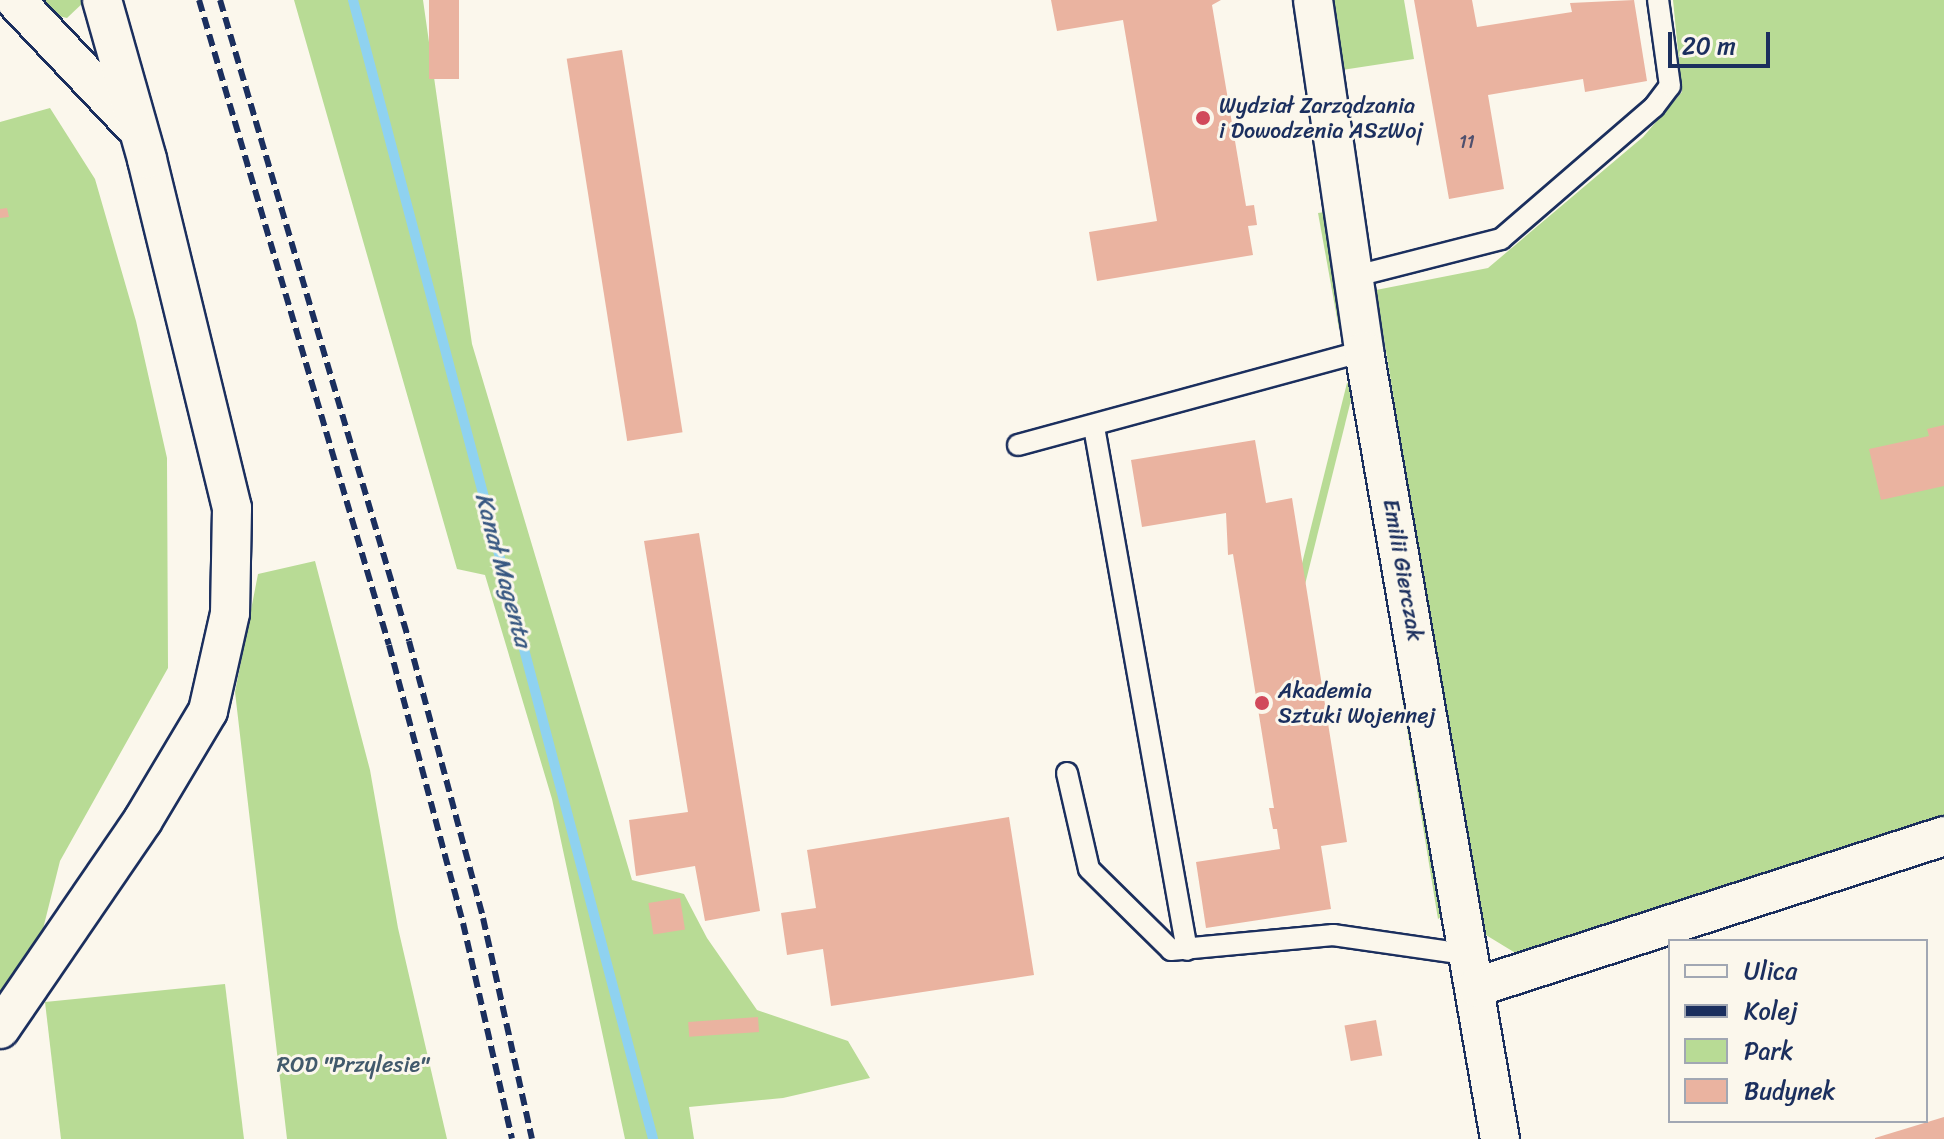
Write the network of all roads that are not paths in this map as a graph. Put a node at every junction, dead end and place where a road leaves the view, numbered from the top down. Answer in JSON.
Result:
{"nodes":[{"id":1,"x":15,"y":0,"type":"edge"},
{"id":2,"x":102,"y":0,"type":"edge"},
{"id":3,"x":1313,"y":0,"type":"edge"},
{"id":4,"x":1658,"y":0,"type":"edge"},
{"id":5,"x":138,"y":131,"type":"junction"},
{"id":6,"x":1352,"y":277,"type":"junction"},
{"id":7,"x":1364,"y":351,"type":"junction"},
{"id":8,"x":1094,"y":427,"type":"junction"},
{"id":9,"x":1018,"y":445,"type":"dead end"},
{"id":10,"x":1067,"y":773,"type":"dead end"},
{"id":11,"x":1944,"y":836,"type":"edge"},
{"id":12,"x":1187,"y":950,"type":"junction"},
{"id":13,"x":1474,"y":971,"type":"junction"},
{"id":14,"x":0,"y":1029,"type":"edge"},
{"id":15,"x":1500,"y":1139,"type":"edge"}],
"edges":[{"from":1,"to":5,"type":"street"},
{"from":2,"to":5,"type":"street"},
{"from":3,"to":6,"type":"street","name":"Emilii Gierczak"},
{"from":4,"to":6,"type":"lane"},
{"from":5,"to":14,"type":"street"},
{"from":6,"to":7,"type":"street","name":"Emilii Gierczak"},
{"from":7,"to":8,"type":"lane"},
{"from":7,"to":13,"type":"street","name":"Emilii Gierczak"},
{"from":8,"to":9,"type":"lane"},
{"from":8,"to":12,"type":"lane"},
{"from":10,"to":12,"type":"lane"},
{"from":11,"to":13,"type":"street"},
{"from":12,"to":13,"type":"lane"},
{"from":13,"to":15,"type":"street","name":"Emilii Gierczak"}]}
